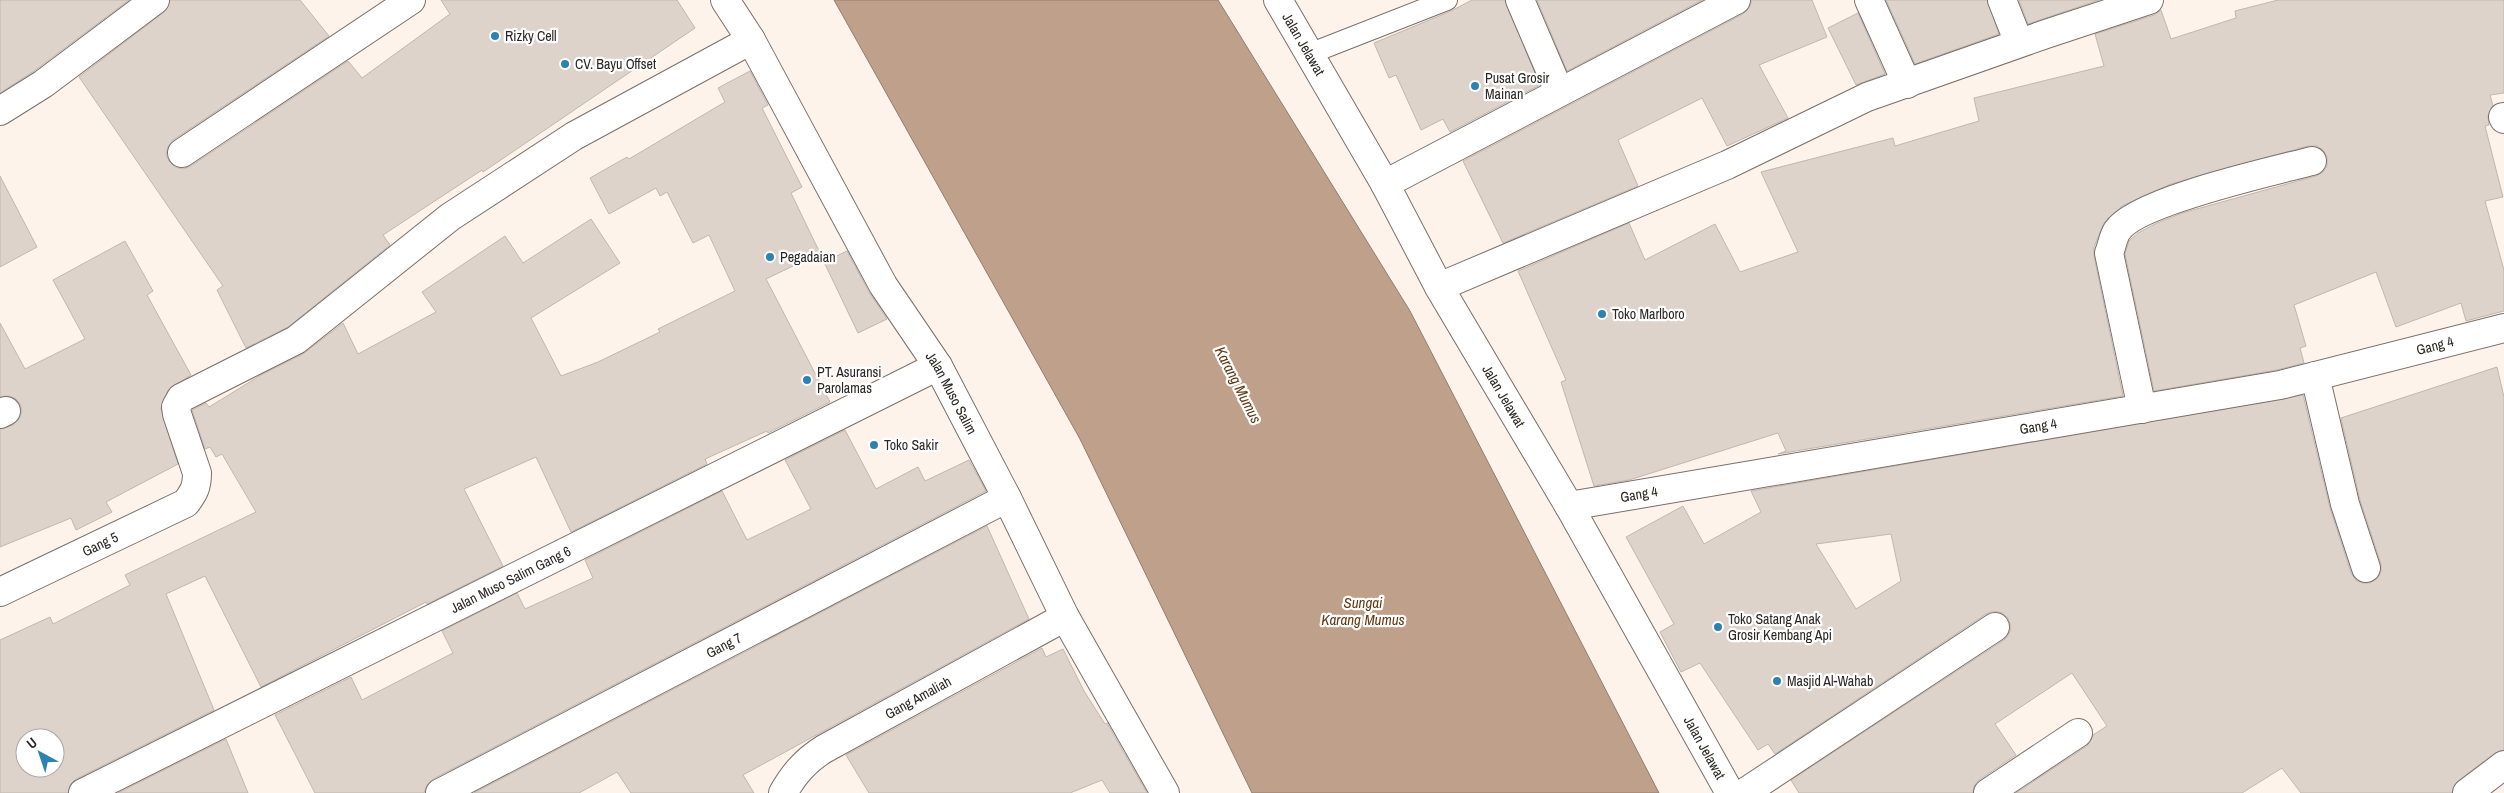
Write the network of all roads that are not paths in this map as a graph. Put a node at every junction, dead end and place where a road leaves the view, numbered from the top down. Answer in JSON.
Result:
{"nodes":[{"id":1,"x":155,"y":0,"type":"edge"},
{"id":2,"x":411,"y":0,"type":"edge"},
{"id":3,"x":725,"y":0,"type":"edge"},
{"id":4,"x":1278,"y":0,"type":"edge"},
{"id":5,"x":1447,"y":0,"type":"edge"},
{"id":6,"x":1520,"y":0,"type":"edge"},
{"id":7,"x":1736,"y":0,"type":"edge"},
{"id":8,"x":1869,"y":0,"type":"edge"},
{"id":9,"x":2002,"y":0,"type":"edge"},
{"id":10,"x":2149,"y":0,"type":"edge"},
{"id":11,"x":751,"y":40,"type":"junction"},
{"id":12,"x":2019,"y":43,"type":"junction"},
{"id":13,"x":1310,"y":54,"type":"junction"},
{"id":14,"x":1907,"y":84,"type":"junction"},
{"id":15,"x":1559,"y":91,"type":"junction"},
{"id":16,"x":0,"y":111,"type":"edge"},
{"id":17,"x":182,"y":153,"type":"dead end"},
{"id":18,"x":2312,"y":161,"type":"dead end"},
{"id":19,"x":1385,"y":184,"type":"junction"},
{"id":20,"x":1439,"y":287,"type":"junction"},
{"id":21,"x":2504,"y":328,"type":"edge"},
{"id":22,"x":938,"y":366,"type":"junction"},
{"id":23,"x":2316,"y":376,"type":"junction"},
{"id":24,"x":2142,"y":409,"type":"junction"},
{"id":25,"x":1007,"y":498,"type":"junction"},
{"id":26,"x":1569,"y":506,"type":"junction"},
{"id":27,"x":2366,"y":568,"type":"dead end"},
{"id":28,"x":0,"y":592,"type":"edge"},
{"id":29,"x":1066,"y":618,"type":"junction"},
{"id":30,"x":1996,"y":627,"type":"dead end"},
{"id":31,"x":2078,"y":732,"type":"dead end"},
{"id":32,"x":2504,"y":765,"type":"edge"},
{"id":33,"x":83,"y":793,"type":"edge"},
{"id":34,"x":440,"y":793,"type":"edge"},
{"id":35,"x":783,"y":793,"type":"edge"},
{"id":36,"x":1165,"y":793,"type":"edge"},
{"id":37,"x":1730,"y":793,"type":"edge"},
{"id":38,"x":1744,"y":793,"type":"edge"},
{"id":39,"x":1988,"y":793,"type":"edge"},
{"id":40,"x":2466,"y":793,"type":"edge"}],
"edges":[{"from":1,"to":16,"type":"street"},
{"from":2,"to":17,"type":"street"},
{"from":3,"to":11,"type":"street","name":"Jalan Muso Salim"},
{"from":4,"to":13,"type":"street","name":"Jalan Jelawat"},
{"from":5,"to":13,"type":"lane"},
{"from":6,"to":15,"type":"street"},
{"from":7,"to":15,"type":"street"},
{"from":8,"to":14,"type":"street"},
{"from":9,"to":12,"type":"street"},
{"from":10,"to":12,"type":"street"},
{"from":11,"to":22,"type":"street","name":"Jalan Muso Salim"},
{"from":11,"to":28,"type":"street","name":"Gang 5"},
{"from":12,"to":14,"type":"street"},
{"from":13,"to":19,"type":"street","name":"Jalan Jelawat"},
{"from":14,"to":20,"type":"street"},
{"from":15,"to":19,"type":"street"},
{"from":18,"to":24,"type":"street"},
{"from":19,"to":20,"type":"street","name":"Jalan Jelawat"},
{"from":20,"to":26,"type":"street","name":"Jalan Jelawat"},
{"from":21,"to":23,"type":"street","name":"Gang 4"},
{"from":22,"to":25,"type":"street","name":"Jalan Muso Salim"},
{"from":22,"to":33,"type":"street","name":"Jalan Muso Salim Gang 6"},
{"from":23,"to":24,"type":"street","name":"Gang 4"},
{"from":23,"to":27,"type":"street"},
{"from":24,"to":26,"type":"street","name":"Gang 4"},
{"from":25,"to":29,"type":"street","name":"Jalan Muso Salim"},
{"from":25,"to":34,"type":"street","name":"Gang 7"},
{"from":26,"to":37,"type":"street","name":"Jalan Jelawat"},
{"from":29,"to":35,"type":"street","name":"Gang Amaliah"},
{"from":29,"to":36,"type":"street","name":"Jalan Muso Salim"},
{"from":30,"to":38,"type":"street"},
{"from":31,"to":39,"type":"street"},
{"from":32,"to":40,"type":"street"}]}
